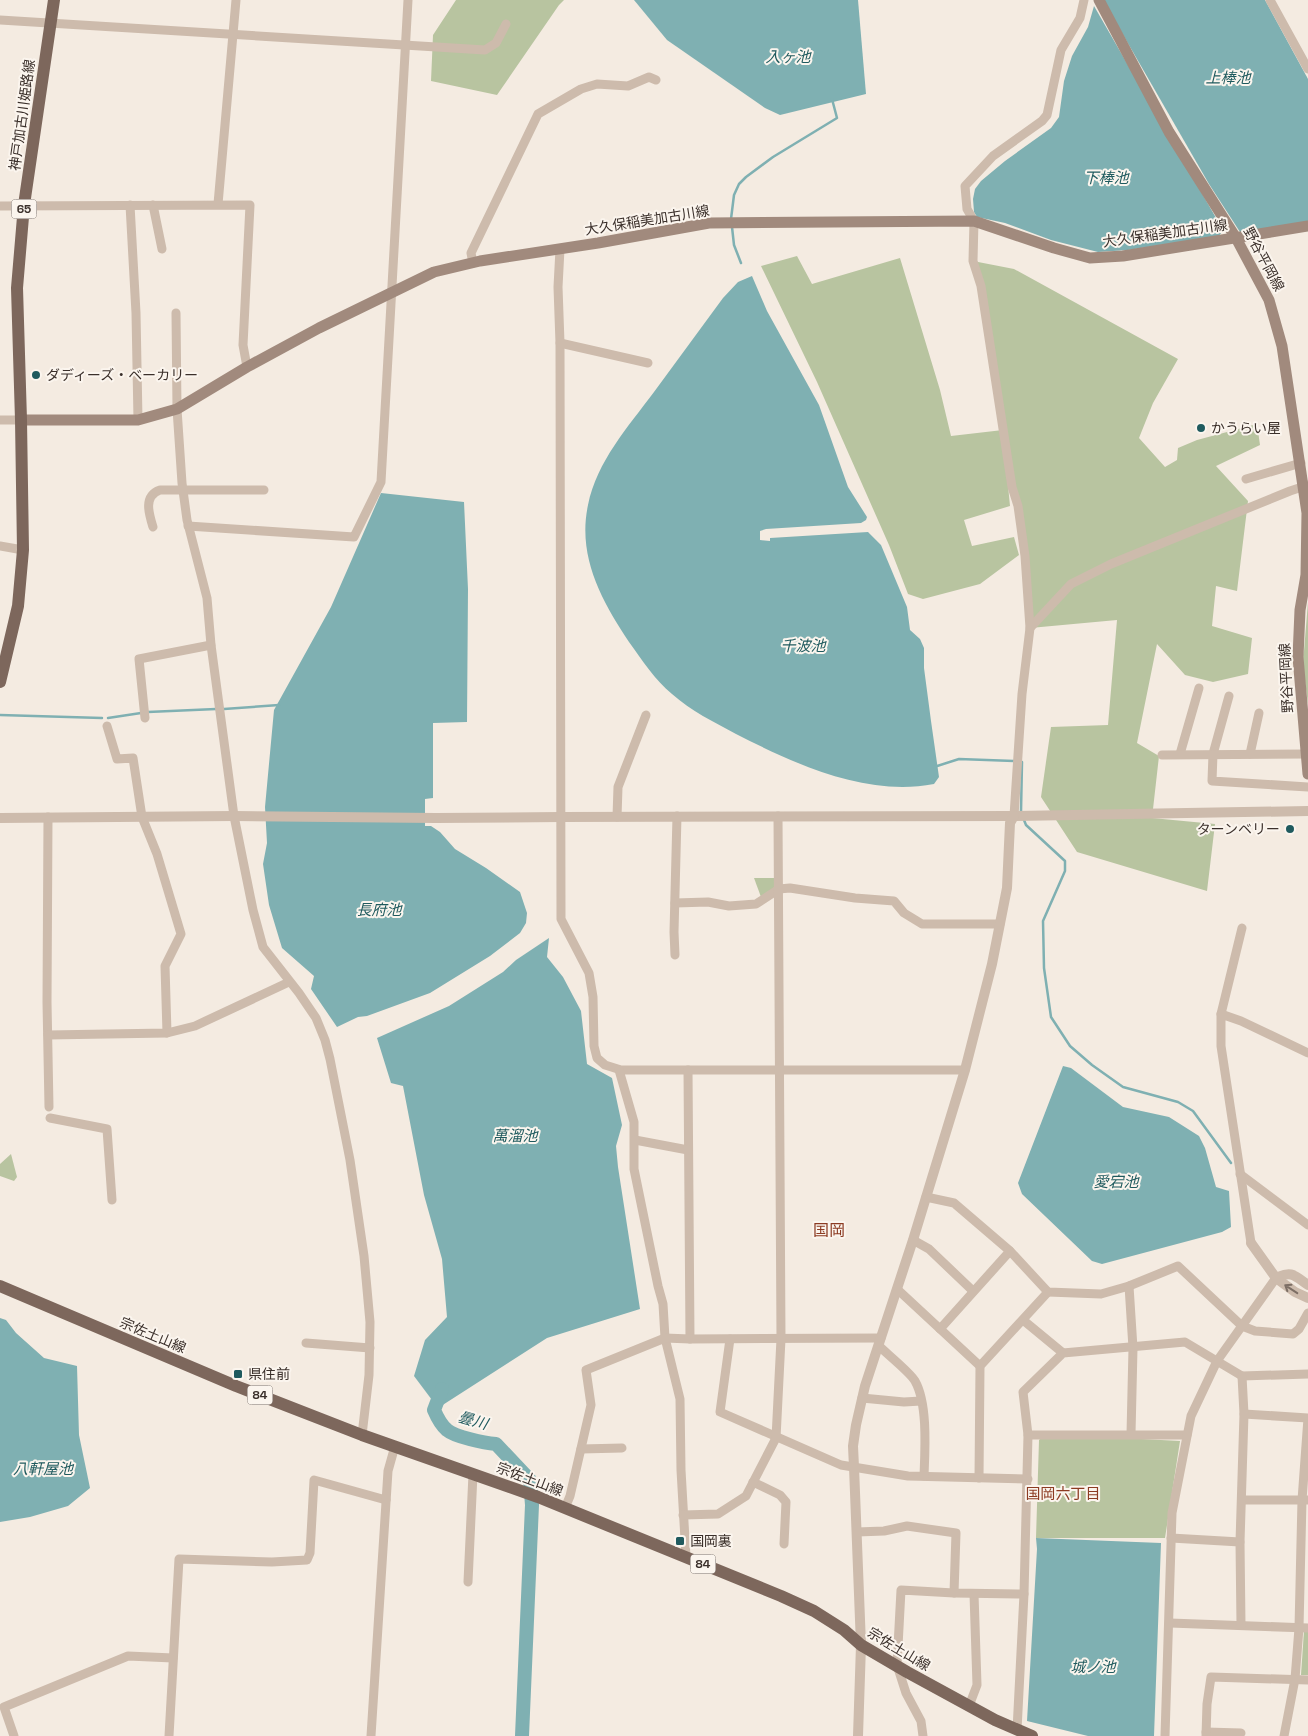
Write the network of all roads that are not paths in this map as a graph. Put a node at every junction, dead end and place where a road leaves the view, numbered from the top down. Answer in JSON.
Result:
{"nodes":[{"id":1,"x":54,"y":0,"type":"edge"},
{"id":2,"x":236,"y":0,"type":"edge"},
{"id":3,"x":408,"y":0,"type":"edge"},
{"id":4,"x":1084,"y":0,"type":"edge"},
{"id":5,"x":1098,"y":0,"type":"edge"},
{"id":6,"x":1270,"y":0,"type":"edge"},
{"id":7,"x":0,"y":20,"type":"edge"},
{"id":8,"x":50,"y":23,"type":"junction"},
{"id":9,"x":506,"y":24,"type":"dead end"},
{"id":10,"x":233,"y":36,"type":"junction"},
{"id":11,"x":405,"y":46,"type":"junction"},
{"id":12,"x":1308,"y":69,"type":"edge"},
{"id":13,"x":656,"y":80,"type":"dead end"},
{"id":14,"x":218,"y":204,"type":"junction"},
{"id":15,"x":24,"y":205,"type":"junction"},
{"id":16,"x":130,"y":205,"type":"junction"},
{"id":17,"x":153,"y":205,"type":"junction"},
{"id":18,"x":0,"y":206,"type":"edge"},
{"id":19,"x":974,"y":221,"type":"junction"},
{"id":20,"x":1308,"y":226,"type":"edge"},
{"id":21,"x":1236,"y":238,"type":"junction"},
{"id":22,"x":162,"y":249,"type":"dead end"},
{"id":23,"x":560,"y":249,"type":"junction"},
{"id":24,"x":473,"y":263,"type":"junction"},
{"id":25,"x":392,"y":292,"type":"junction"},
{"id":26,"x":176,"y":313,"type":"dead end"},
{"id":27,"x":560,"y":343,"type":"junction"},
{"id":28,"x":648,"y":363,"type":"dead end"},
{"id":29,"x":247,"y":367,"type":"junction"},
{"id":30,"x":177,"y":409,"type":"junction"},
{"id":31,"x":0,"y":420,"type":"edge"},
{"id":32,"x":22,"y":420,"type":"junction"},
{"id":33,"x":138,"y":420,"type":"junction"},
{"id":34,"x":1301,"y":463,"type":"junction"},
{"id":35,"x":1246,"y":479,"type":"dead end"},
{"id":36,"x":1306,"y":486,"type":"edge"},
{"id":37,"x":183,"y":489,"type":"junction"},
{"id":38,"x":264,"y":490,"type":"dead end"},
{"id":39,"x":188,"y":526,"type":"junction"},
{"id":40,"x":153,"y":527,"type":"dead end"},
{"id":41,"x":0,"y":546,"type":"edge"},
{"id":42,"x":23,"y":550,"type":"junction"},
{"id":43,"x":1030,"y":628,"type":"junction"},
{"id":44,"x":211,"y":645,"type":"junction"},
{"id":45,"x":0,"y":682,"type":"edge"},
{"id":46,"x":1198,"y":688,"type":"dead end"},
{"id":47,"x":1229,"y":696,"type":"dead end"},
{"id":48,"x":1259,"y":713,"type":"dead end"},
{"id":49,"x":646,"y":715,"type":"dead end"},
{"id":50,"x":145,"y":718,"type":"dead end"},
{"id":51,"x":107,"y":726,"type":"dead end"},
{"id":52,"x":1180,"y":754,"type":"junction"},
{"id":53,"x":1213,"y":754,"type":"junction"},
{"id":54,"x":1250,"y":754,"type":"junction"},
{"id":55,"x":1306,"y":754,"type":"junction"},
{"id":56,"x":1162,"y":755,"type":"dead end"},
{"id":57,"x":1308,"y":774,"type":"edge"},
{"id":58,"x":1308,"y":787,"type":"edge"},
{"id":59,"x":1308,"y":810,"type":"edge"},
{"id":60,"x":234,"y":816,"type":"junction"},
{"id":61,"x":561,"y":816,"type":"junction"},
{"id":62,"x":617,"y":816,"type":"junction"},
{"id":63,"x":676,"y":816,"type":"junction"},
{"id":64,"x":778,"y":816,"type":"junction"},
{"id":65,"x":1014,"y":816,"type":"junction"},
{"id":66,"x":48,"y":817,"type":"junction"},
{"id":67,"x":142,"y":817,"type":"junction"},
{"id":68,"x":0,"y":818,"type":"edge"},
{"id":69,"x":779,"y":889,"type":"junction"},
{"id":70,"x":675,"y":903,"type":"junction"},
{"id":71,"x":1000,"y":924,"type":"junction"},
{"id":72,"x":1242,"y":928,"type":"dead end"},
{"id":73,"x":676,"y":955,"type":"dead end"},
{"id":74,"x":289,"y":982,"type":"junction"},
{"id":75,"x":1222,"y":1014,"type":"junction"},
{"id":76,"x":167,"y":1033,"type":"junction"},
{"id":77,"x":48,"y":1035,"type":"junction"},
{"id":78,"x":1308,"y":1053,"type":"edge"},
{"id":79,"x":780,"y":1069,"type":"junction"},
{"id":80,"x":619,"y":1070,"type":"junction"},
{"id":81,"x":688,"y":1070,"type":"junction"},
{"id":82,"x":965,"y":1070,"type":"junction"},
{"id":83,"x":49,"y":1107,"type":"dead end"},
{"id":84,"x":50,"y":1118,"type":"dead end"},
{"id":85,"x":635,"y":1140,"type":"junction"},
{"id":86,"x":688,"y":1150,"type":"junction"},
{"id":87,"x":1240,"y":1174,"type":"junction"},
{"id":88,"x":926,"y":1197,"type":"junction"},
{"id":89,"x":112,"y":1200,"type":"dead end"},
{"id":90,"x":1308,"y":1225,"type":"edge"},
{"id":91,"x":913,"y":1240,"type":"junction"},
{"id":92,"x":1251,"y":1243,"type":"joint"},
{"id":93,"x":1010,"y":1252,"type":"junction"},
{"id":94,"x":1276,"y":1278,"type":"junction"},
{"id":95,"x":1308,"y":1285,"type":"edge"},
{"id":96,"x":0,"y":1286,"type":"edge"},
{"id":97,"x":1129,"y":1286,"type":"junction"},
{"id":98,"x":897,"y":1289,"type":"junction"},
{"id":99,"x":973,"y":1291,"type":"junction"},
{"id":100,"x":1048,"y":1292,"type":"junction"},
{"id":101,"x":1308,"y":1298,"type":"edge"},
{"id":102,"x":1308,"y":1313,"type":"edge"},
{"id":103,"x":1023,"y":1320,"type":"junction"},
{"id":104,"x":1242,"y":1326,"type":"junction"},
{"id":105,"x":940,"y":1329,"type":"junction"},
{"id":106,"x":665,"y":1338,"type":"junction"},
{"id":107,"x":690,"y":1339,"type":"junction"},
{"id":108,"x":730,"y":1339,"type":"junction"},
{"id":109,"x":781,"y":1339,"type":"junction"},
{"id":110,"x":880,"y":1342,"type":"junction"},
{"id":111,"x":306,"y":1343,"type":"dead end"},
{"id":112,"x":370,"y":1348,"type":"junction"},
{"id":113,"x":1133,"y":1348,"type":"junction"},
{"id":114,"x":1063,"y":1353,"type":"junction"},
{"id":115,"x":1217,"y":1361,"type":"junction"},
{"id":116,"x":980,"y":1366,"type":"junction"},
{"id":117,"x":1308,"y":1374,"type":"edge"},
{"id":118,"x":1242,"y":1376,"type":"junction"},
{"id":119,"x":862,"y":1398,"type":"junction"},
{"id":120,"x":921,"y":1401,"type":"junction"},
{"id":121,"x":1244,"y":1414,"type":"junction"},
{"id":122,"x":1131,"y":1434,"type":"junction"},
{"id":123,"x":362,"y":1435,"type":"junction"},
{"id":124,"x":1028,"y":1435,"type":"junction"},
{"id":125,"x":1187,"y":1435,"type":"junction"},
{"id":126,"x":776,"y":1438,"type":"junction"},
{"id":127,"x":395,"y":1446,"type":"junction"},
{"id":128,"x":622,"y":1448,"type":"dead end"},
{"id":129,"x":581,"y":1449,"type":"junction"},
{"id":130,"x":854,"y":1467,"type":"junction"},
{"id":131,"x":473,"y":1474,"type":"junction"},
{"id":132,"x":924,"y":1476,"type":"junction"},
{"id":133,"x":979,"y":1478,"type":"junction"},
{"id":134,"x":1028,"y":1479,"type":"junction"},
{"id":135,"x":753,"y":1482,"type":"junction"},
{"id":136,"x":386,"y":1500,"type":"junction"},
{"id":137,"x":1242,"y":1500,"type":"junction"},
{"id":138,"x":1305,"y":1500,"type":"edge"},
{"id":139,"x":565,"y":1508,"type":"junction"},
{"id":140,"x":683,"y":1515,"type":"junction"},
{"id":141,"x":857,"y":1532,"type":"junction"},
{"id":142,"x":1171,"y":1538,"type":"junction"},
{"id":143,"x":1240,"y":1542,"type":"junction"},
{"id":144,"x":784,"y":1544,"type":"dead end"},
{"id":145,"x":686,"y":1557,"type":"junction"},
{"id":146,"x":468,"y":1582,"type":"dead end"},
{"id":147,"x":1304,"y":1585,"type":"edge"},
{"id":148,"x":954,"y":1593,"type":"junction"},
{"id":149,"x":974,"y":1594,"type":"junction"},
{"id":150,"x":1024,"y":1594,"type":"junction"},
{"id":151,"x":1170,"y":1623,"type":"junction"},
{"id":152,"x":1241,"y":1625,"type":"junction"},
{"id":153,"x":1304,"y":1628,"type":"edge"},
{"id":154,"x":861,"y":1645,"type":"junction"},
{"id":155,"x":173,"y":1658,"type":"junction"},
{"id":156,"x":897,"y":1665,"type":"junction"},
{"id":157,"x":1295,"y":1679,"type":"junction"},
{"id":158,"x":1308,"y":1680,"type":"edge"},
{"id":159,"x":969,"y":1706,"type":"junction"},
{"id":160,"x":2,"y":1708,"type":"edge"},
{"id":161,"x":1017,"y":1730,"type":"junction"},
{"id":162,"x":1241,"y":1733,"type":"dead end"},
{"id":163,"x":1206,"y":1734,"type":"edge"},
{"id":164,"x":14,"y":1736,"type":"edge"},
{"id":165,"x":169,"y":1736,"type":"edge"},
{"id":166,"x":371,"y":1736,"type":"edge"},
{"id":167,"x":858,"y":1736,"type":"edge"},
{"id":168,"x":923,"y":1736,"type":"edge"},
{"id":169,"x":1032,"y":1736,"type":"edge"},
{"id":170,"x":1165,"y":1736,"type":"edge"},
{"id":171,"x":1284,"y":1736,"type":"edge"}],
"edges":[{"from":1,"to":8,"type":"main road","name":"神戸加古川姫路線","number":"65"},
{"from":2,"to":10,"type":"street"},
{"from":3,"to":11,"type":"street"},
{"from":4,"to":19,"type":"street"},
{"from":5,"to":21,"type":"main road","name":"野谷平岡線"},
{"from":6,"to":12,"type":"street"},
{"from":7,"to":8,"type":"street"},
{"from":8,"to":10,"type":"street"},
{"from":8,"to":15,"type":"main road","name":"神戸加古川姫路線","number":"65"},
{"from":9,"to":11,"type":"street"},
{"from":10,"to":11,"type":"street"},
{"from":10,"to":14,"type":"street"},
{"from":11,"to":25,"type":"street"},
{"from":13,"to":24,"type":"street"},
{"from":14,"to":17,"type":"street"},
{"from":14,"to":29,"type":"street"},
{"from":15,"to":16,"type":"street"},
{"from":15,"to":18,"type":"street"},
{"from":15,"to":32,"type":"main road","name":"神戸加古川姫路線","number":"65"},
{"from":16,"to":17,"type":"street"},
{"from":16,"to":33,"type":"street"},
{"from":17,"to":22,"type":"street"},
{"from":19,"to":21,"type":"main road","name":"大久保稲美加古川線"},
{"from":19,"to":23,"type":"main road","name":"大久保稲美加古川線"},
{"from":19,"to":43,"type":"street"},
{"from":20,"to":21,"type":"main road","name":"大久保稲美加古川線"},
{"from":21,"to":34,"type":"main road","name":"野谷平岡線"},
{"from":23,"to":24,"type":"main road","name":"大久保稲美加古川線"},
{"from":23,"to":27,"type":"street"},
{"from":24,"to":25,"type":"main road","name":"大久保稲美加古川線"},
{"from":25,"to":29,"type":"main road","name":"大久保稲美加古川線"},
{"from":25,"to":39,"type":"street"},
{"from":26,"to":30,"type":"street"},
{"from":27,"to":28,"type":"street"},
{"from":27,"to":61,"type":"street"},
{"from":29,"to":30,"type":"main road","name":"大久保稲美加古川線"},
{"from":30,"to":33,"type":"main road","name":"大久保稲美加古川線"},
{"from":30,"to":37,"type":"street"},
{"from":31,"to":32,"type":"street"},
{"from":32,"to":33,"type":"main road","name":"大久保稲美加古川線"},
{"from":32,"to":42,"type":"main road","name":"神戸加古川姫路線","number":"65"},
{"from":34,"to":35,"type":"street"},
{"from":34,"to":36,"type":"main road","name":"野谷平岡線"},
{"from":36,"to":43,"type":"street"},
{"from":36,"to":55,"type":"main road","name":"野谷平岡線"},
{"from":37,"to":38,"type":"street"},
{"from":37,"to":39,"type":"street"},
{"from":37,"to":40,"type":"street"},
{"from":39,"to":44,"type":"street"},
{"from":41,"to":42,"type":"street"},
{"from":42,"to":45,"type":"main road","name":"神戸加古川姫路線","number":"65"},
{"from":43,"to":65,"type":"street"},
{"from":44,"to":50,"type":"street"},
{"from":44,"to":60,"type":"street"},
{"from":46,"to":52,"type":"street"},
{"from":47,"to":53,"type":"street"},
{"from":48,"to":54,"type":"street"},
{"from":49,"to":62,"type":"street"},
{"from":51,"to":67,"type":"street"},
{"from":52,"to":53,"type":"street"},
{"from":52,"to":56,"type":"street"},
{"from":53,"to":54,"type":"street"},
{"from":53,"to":58,"type":"street"},
{"from":54,"to":55,"type":"street"},
{"from":55,"to":57,"type":"main road","name":"野谷平岡線"},
{"from":59,"to":65,"type":"street"},
{"from":60,"to":61,"type":"street"},
{"from":60,"to":67,"type":"street"},
{"from":60,"to":74,"type":"street"},
{"from":61,"to":62,"type":"street"},
{"from":61,"to":80,"type":"street"},
{"from":62,"to":63,"type":"street"},
{"from":63,"to":64,"type":"street"},
{"from":63,"to":70,"type":"street"},
{"from":64,"to":65,"type":"street"},
{"from":64,"to":69,"type":"street"},
{"from":65,"to":71,"type":"street"},
{"from":66,"to":67,"type":"street"},
{"from":66,"to":68,"type":"street"},
{"from":66,"to":77,"type":"street"},
{"from":67,"to":76,"type":"street"},
{"from":69,"to":70,"type":"street"},
{"from":69,"to":71,"type":"street"},
{"from":69,"to":79,"type":"street"},
{"from":70,"to":73,"type":"street"},
{"from":71,"to":82,"type":"street"},
{"from":72,"to":75,"type":"street"},
{"from":74,"to":76,"type":"street"},
{"from":74,"to":112,"type":"street"},
{"from":75,"to":78,"type":"street"},
{"from":75,"to":87,"type":"street"},
{"from":76,"to":77,"type":"street"},
{"from":77,"to":83,"type":"street"},
{"from":79,"to":81,"type":"street"},
{"from":79,"to":82,"type":"street"},
{"from":79,"to":109,"type":"street"},
{"from":80,"to":81,"type":"street"},
{"from":80,"to":85,"type":"street"},
{"from":81,"to":86,"type":"street"},
{"from":82,"to":88,"type":"street"},
{"from":84,"to":89,"type":"street"},
{"from":85,"to":86,"type":"street"},
{"from":85,"to":106,"type":"street"},
{"from":86,"to":107,"type":"street"},
{"from":87,"to":90,"type":"street"},
{"from":87,"to":92,"type":"street"},
{"from":88,"to":91,"type":"street"},
{"from":88,"to":93,"type":"street"},
{"from":91,"to":98,"type":"street"},
{"from":91,"to":99,"type":"street"},
{"from":92,"to":94,"type":"street"},
{"from":93,"to":99,"type":"street"},
{"from":93,"to":100,"type":"street"},
{"from":94,"to":95,"type":"street"},
{"from":101,"to":94,"type":"street","one_way":true},
{"from":94,"to":104,"type":"street"},
{"from":96,"to":123,"type":"main road","name":"宗佐土山線","number":"84"},
{"from":97,"to":100,"type":"street"},
{"from":97,"to":104,"type":"street"},
{"from":97,"to":113,"type":"street"},
{"from":98,"to":105,"type":"street"},
{"from":98,"to":110,"type":"street"},
{"from":99,"to":105,"type":"street"},
{"from":100,"to":103,"type":"street"},
{"from":102,"to":104,"type":"street"},
{"from":103,"to":114,"type":"street"},
{"from":103,"to":116,"type":"street"},
{"from":104,"to":115,"type":"street"},
{"from":105,"to":116,"type":"street"},
{"from":106,"to":107,"type":"street"},
{"from":106,"to":129,"type":"street"},
{"from":106,"to":140,"type":"street"},
{"from":107,"to":108,"type":"street"},
{"from":108,"to":109,"type":"street"},
{"from":108,"to":126,"type":"street"},
{"from":109,"to":110,"type":"street"},
{"from":109,"to":126,"type":"street"},
{"from":110,"to":119,"type":"street"},
{"from":110,"to":120,"type":"street"},
{"from":111,"to":112,"type":"street"},
{"from":112,"to":123,"type":"street"},
{"from":113,"to":114,"type":"street"},
{"from":113,"to":115,"type":"street"},
{"from":113,"to":122,"type":"street"},
{"from":114,"to":124,"type":"street"},
{"from":115,"to":118,"type":"street"},
{"from":115,"to":125,"type":"street"},
{"from":116,"to":133,"type":"street"},
{"from":117,"to":118,"type":"street"},
{"from":118,"to":121,"type":"street"},
{"from":119,"to":120,"type":"street"},
{"from":119,"to":130,"type":"street"},
{"from":120,"to":132,"type":"street"},
{"from":121,"to":137,"type":"street"},
{"from":121,"to":138,"type":"street"},
{"from":122,"to":124,"type":"street"},
{"from":122,"to":125,"type":"street"},
{"from":123,"to":127,"type":"main road","name":"宗佐土山線","number":"84"},
{"from":124,"to":134,"type":"street"},
{"from":125,"to":142,"type":"street"},
{"from":126,"to":130,"type":"street"},
{"from":126,"to":135,"type":"street"},
{"from":127,"to":131,"type":"main road","name":"宗佐土山線","number":"84"},
{"from":127,"to":136,"type":"street"},
{"from":128,"to":129,"type":"street"},
{"from":129,"to":139,"type":"street"},
{"from":130,"to":132,"type":"street"},
{"from":130,"to":141,"type":"street"},
{"from":131,"to":139,"type":"main road","name":"宗佐土山線","number":"84"},
{"from":131,"to":146,"type":"street"},
{"from":132,"to":133,"type":"street"},
{"from":133,"to":134,"type":"street"},
{"from":134,"to":150,"type":"street"},
{"from":135,"to":140,"type":"street"},
{"from":135,"to":144,"type":"street"},
{"from":136,"to":155,"type":"street"},
{"from":136,"to":166,"type":"street"},
{"from":137,"to":138,"type":"street"},
{"from":137,"to":143,"type":"street"},
{"from":138,"to":147,"type":"street"},
{"from":139,"to":145,"type":"main road","name":"宗佐土山線","number":"84"},
{"from":140,"to":145,"type":"street"},
{"from":141,"to":148,"type":"street"},
{"from":141,"to":154,"type":"street"},
{"from":142,"to":143,"type":"street"},
{"from":142,"to":151,"type":"street"},
{"from":143,"to":152,"type":"street"},
{"from":145,"to":154,"type":"main road","name":"宗佐土山線","number":"84"},
{"from":147,"to":153,"type":"street"},
{"from":148,"to":149,"type":"street"},
{"from":148,"to":156,"type":"street"},
{"from":149,"to":150,"type":"street"},
{"from":149,"to":159,"type":"street"},
{"from":150,"to":161,"type":"street"},
{"from":151,"to":152,"type":"street"},
{"from":151,"to":170,"type":"street"},
{"from":152,"to":153,"type":"street"},
{"from":153,"to":157,"type":"street"},
{"from":154,"to":156,"type":"main road","name":"宗佐土山線","number":"84"},
{"from":154,"to":167,"type":"street"},
{"from":155,"to":160,"type":"street"},
{"from":155,"to":165,"type":"street"},
{"from":156,"to":159,"type":"main road","name":"宗佐土山線","number":"84"},
{"from":156,"to":168,"type":"street"},
{"from":157,"to":158,"type":"street"},
{"from":157,"to":163,"type":"street"},
{"from":157,"to":171,"type":"street"},
{"from":159,"to":161,"type":"main road","name":"宗佐土山線","number":"84"},
{"from":160,"to":164,"type":"street"},
{"from":161,"to":169,"type":"main road","name":"宗佐土山線","number":"84"},
{"from":162,"to":163,"type":"street"}]}
